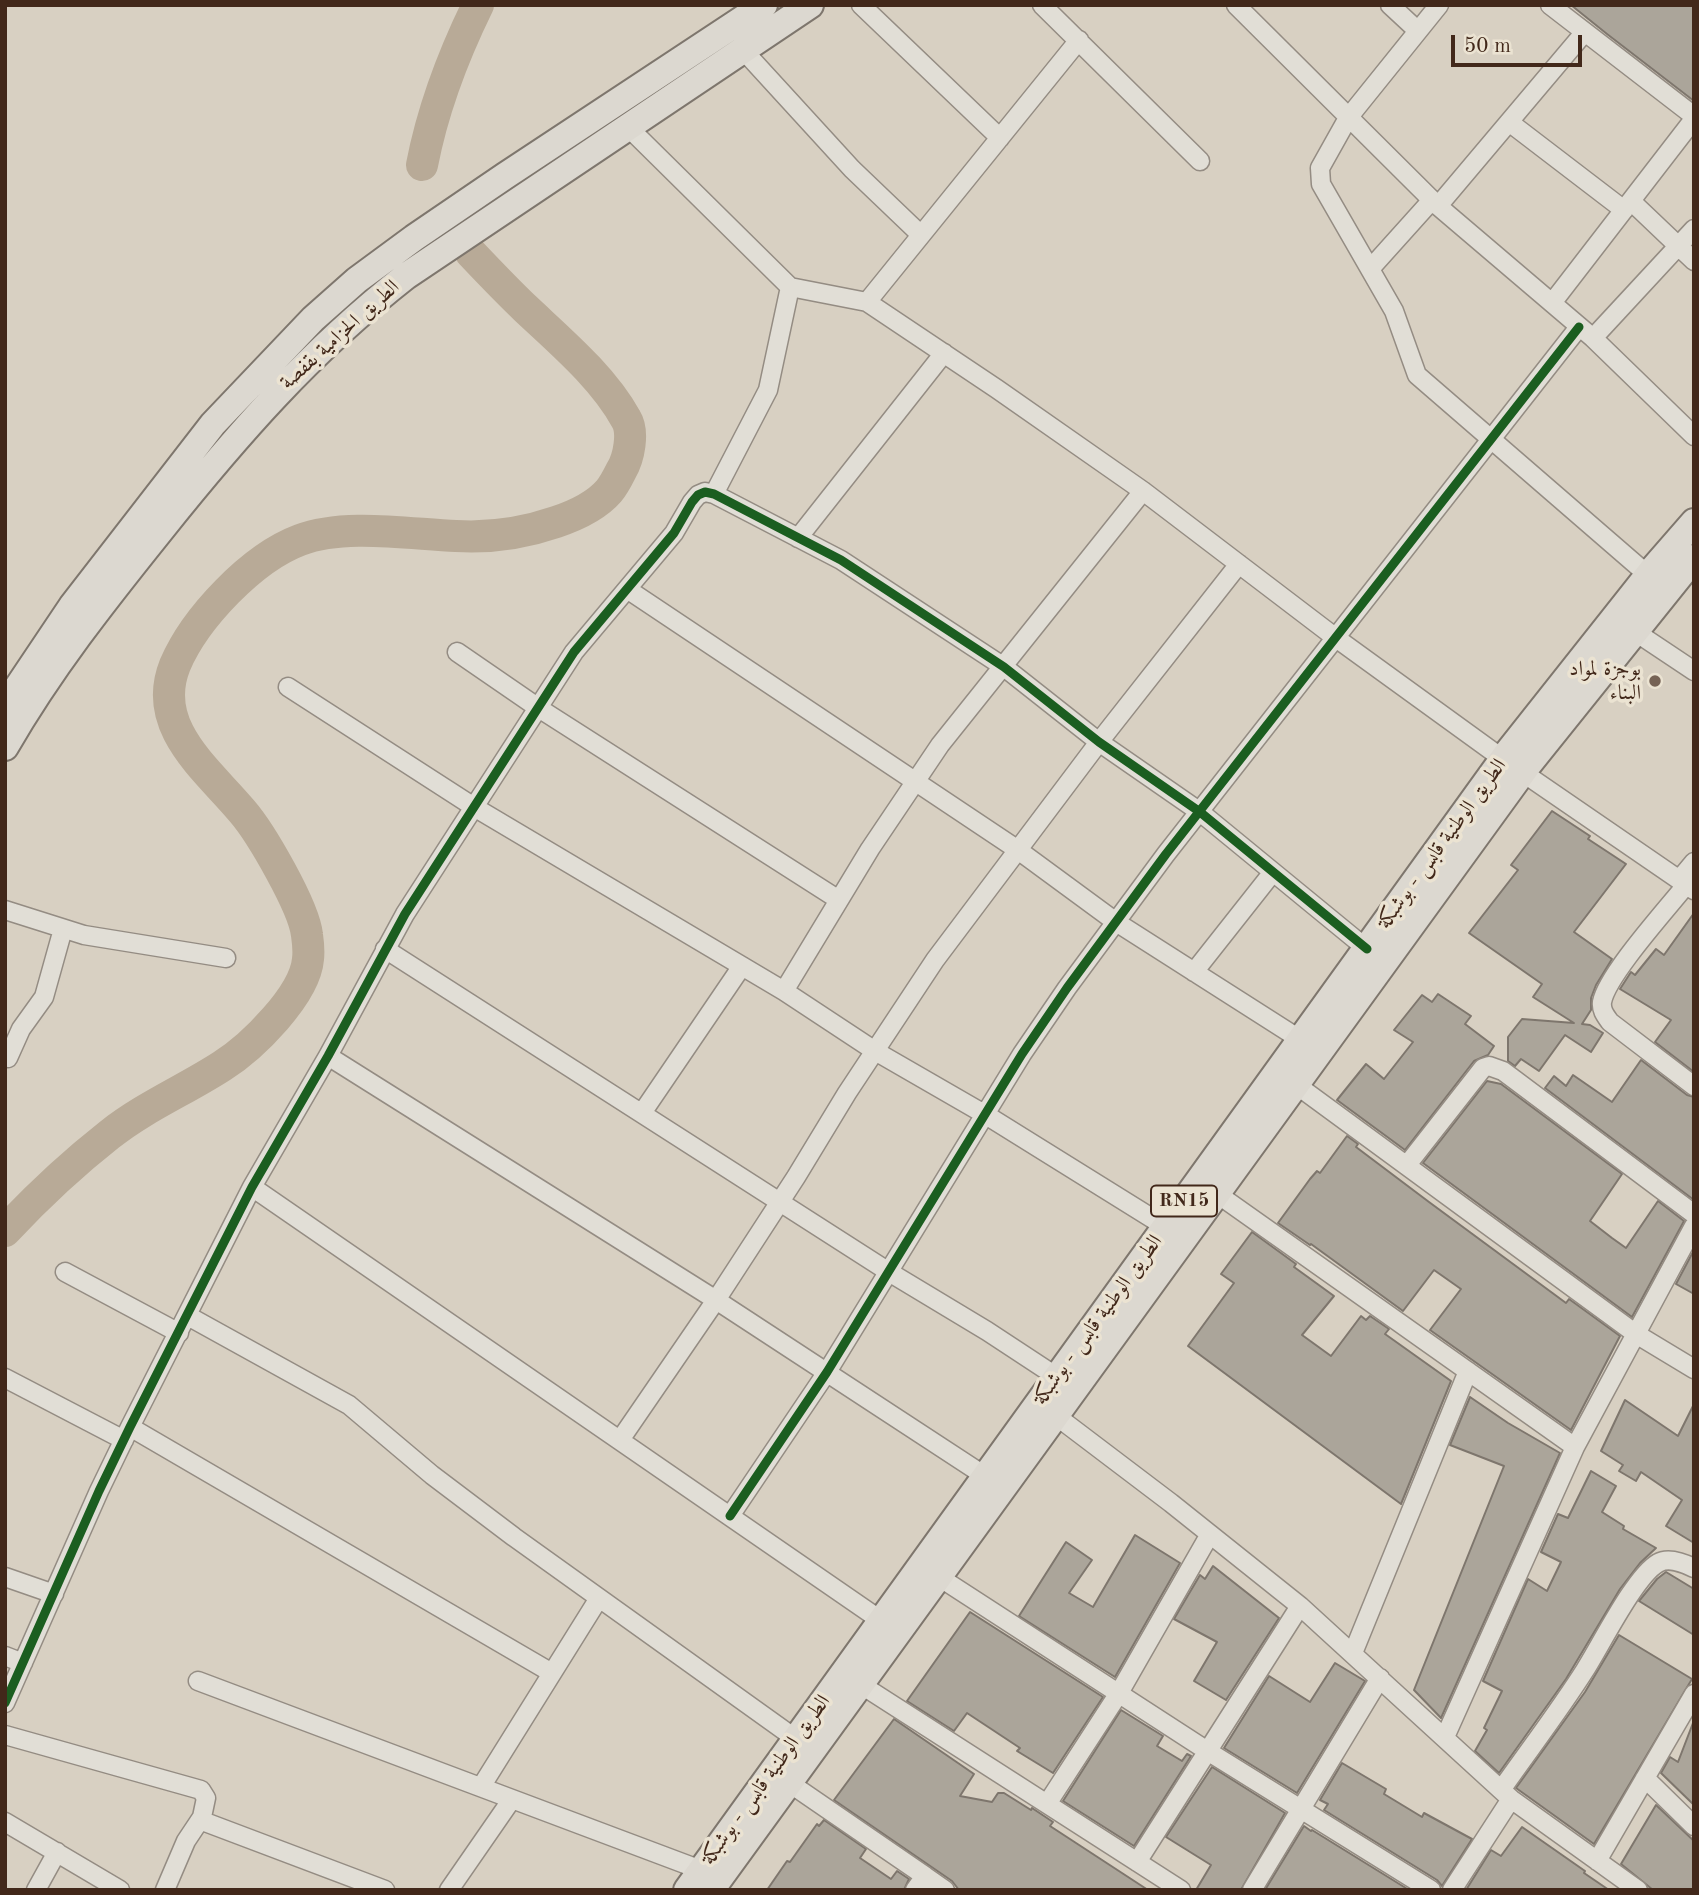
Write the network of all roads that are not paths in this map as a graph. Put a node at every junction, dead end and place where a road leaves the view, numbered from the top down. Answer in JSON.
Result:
{"nodes":[{"id":1,"x":764,"y":5,"type":"edge"},
{"id":2,"x":810,"y":5,"type":"edge"},
{"id":3,"x":861,"y":5,"type":"edge"},
{"id":4,"x":1042,"y":5,"type":"edge"},
{"id":5,"x":1236,"y":5,"type":"edge"},
{"id":6,"x":1390,"y":5,"type":"edge"},
{"id":7,"x":1439,"y":5,"type":"edge"},
{"id":8,"x":1550,"y":5,"type":"edge"},
{"id":9,"x":1418,"y":31,"type":"junction"},
{"id":10,"x":1584,"y":33,"type":"junction"},
{"id":11,"x":1079,"y":40,"type":"junction"},
{"id":12,"x":744,"y":51,"type":"junction"},
{"id":13,"x":1348,"y":118,"type":"junction"},
{"id":14,"x":1694,"y":118,"type":"edge"},
{"id":15,"x":1509,"y":122,"type":"junction"},
{"id":16,"x":628,"y":127,"type":"junction"},
{"id":17,"x":1000,"y":138,"type":"junction"},
{"id":18,"x":1200,"y":161,"type":"dead end"},
{"id":19,"x":1435,"y":203,"type":"junction"},
{"id":20,"x":1627,"y":205,"type":"junction"},
{"id":21,"x":1694,"y":229,"type":"edge"},
{"id":22,"x":921,"y":235,"type":"junction"},
{"id":23,"x":1679,"y":246,"type":"junction"},
{"id":24,"x":1694,"y":261,"type":"edge"},
{"id":25,"x":1370,"y":269,"type":"junction"},
{"id":26,"x":790,"y":287,"type":"junction"},
{"id":27,"x":867,"y":302,"type":"junction"},
{"id":28,"x":1552,"y":303,"type":"junction"},
{"id":29,"x":1586,"y":332,"type":"junction"},
{"id":30,"x":944,"y":353,"type":"junction"},
{"id":31,"x":1694,"y":436,"type":"edge"},
{"id":32,"x":1492,"y":438,"type":"junction"},
{"id":33,"x":1143,"y":491,"type":"junction"},
{"id":34,"x":714,"y":494,"type":"junction"},
{"id":35,"x":1694,"y":522,"type":"edge"},
{"id":36,"x":798,"y":538,"type":"junction"},
{"id":37,"x":1694,"y":558,"type":"edge"},
{"id":38,"x":1239,"y":564,"type":"junction"},
{"id":39,"x":1648,"y":575,"type":"junction"},
{"id":40,"x":627,"y":589,"type":"junction"},
{"id":41,"x":1634,"y":631,"type":"junction"},
{"id":42,"x":1336,"y":638,"type":"junction"},
{"id":43,"x":457,"y":652,"type":"dead end"},
{"id":44,"x":1004,"y":667,"type":"junction"},
{"id":45,"x":1694,"y":671,"type":"edge"},
{"id":46,"x":288,"y":687,"type":"dead end"},
{"id":47,"x":5,"y":706,"type":"edge"},
{"id":48,"x":537,"y":707,"type":"junction"},
{"id":49,"x":1099,"y":742,"type":"junction"},
{"id":50,"x":5,"y":747,"type":"edge"},
{"id":51,"x":1513,"y":766,"type":"junction"},
{"id":52,"x":915,"y":781,"type":"junction"},
{"id":53,"x":474,"y":807,"type":"junction"},
{"id":54,"x":1200,"y":812,"type":"junction"},
{"id":55,"x":1018,"y":850,"type":"junction"},
{"id":56,"x":1694,"y":862,"type":"edge"},
{"id":57,"x":1273,"y":872,"type":"junction"},
{"id":58,"x":1686,"y":885,"type":"edge"},
{"id":59,"x":839,"y":900,"type":"junction"},
{"id":60,"x":5,"y":909,"type":"edge"},
{"id":61,"x":1116,"y":922,"type":"junction"},
{"id":62,"x":62,"y":929,"type":"junction"},
{"id":63,"x":385,"y":949,"type":"junction"},
{"id":64,"x":1367,"y":949,"type":"junction"},
{"id":65,"x":226,"y":958,"type":"dead end"},
{"id":66,"x":741,"y":966,"type":"junction"},
{"id":67,"x":1194,"y":972,"type":"junction"},
{"id":68,"x":783,"y":991,"type":"junction"},
{"id":69,"x":1301,"y":1040,"type":"junction"},
{"id":70,"x":874,"y":1051,"type":"junction"},
{"id":71,"x":328,"y":1056,"type":"junction"},
{"id":72,"x":8,"y":1058,"type":"dead end"},
{"id":73,"x":1287,"y":1077,"type":"junction"},
{"id":74,"x":1694,"y":1086,"type":"edge"},
{"id":75,"x":642,"y":1113,"type":"junction"},
{"id":76,"x":986,"y":1115,"type":"junction"},
{"id":77,"x":1406,"y":1165,"type":"junction"},
{"id":78,"x":252,"y":1187,"type":"junction"},
{"id":79,"x":1216,"y":1193,"type":"junction"},
{"id":80,"x":780,"y":1201,"type":"junction"},
{"id":81,"x":1694,"y":1214,"type":"edge"},
{"id":82,"x":1694,"y":1226,"type":"edge"},
{"id":83,"x":1166,"y":1227,"type":"junction"},
{"id":84,"x":65,"y":1272,"type":"dead end"},
{"id":85,"x":888,"y":1272,"type":"junction"},
{"id":86,"x":716,"y":1300,"type":"junction"},
{"id":87,"x":188,"y":1316,"type":"junction"},
{"id":88,"x":179,"y":1333,"type":"junction"},
{"id":89,"x":1636,"y":1334,"type":"junction"},
{"id":90,"x":1694,"y":1369,"type":"edge"},
{"id":91,"x":1468,"y":1371,"type":"junction"},
{"id":92,"x":827,"y":1372,"type":"junction"},
{"id":93,"x":1057,"y":1377,"type":"junction"},
{"id":94,"x":5,"y":1378,"type":"edge"},
{"id":95,"x":1046,"y":1409,"type":"junction"},
{"id":96,"x":127,"y":1433,"type":"junction"},
{"id":97,"x":620,"y":1440,"type":"junction"},
{"id":98,"x":1575,"y":1447,"type":"junction"},
{"id":99,"x":985,"y":1476,"type":"junction"},
{"id":100,"x":730,"y":1516,"type":"junction"},
{"id":101,"x":1210,"y":1534,"type":"junction"},
{"id":102,"x":1693,"y":1565,"type":"edge"},
{"id":103,"x":5,"y":1577,"type":"edge"},
{"id":104,"x":939,"y":1577,"type":"junction"},
{"id":105,"x":54,"y":1594,"type":"junction"},
{"id":106,"x":599,"y":1598,"type":"junction"},
{"id":107,"x":1300,"y":1606,"type":"junction"},
{"id":108,"x":890,"y":1626,"type":"junction"},
{"id":109,"x":1353,"y":1653,"type":"junction"},
{"id":110,"x":5,"y":1656,"type":"edge"},
{"id":111,"x":23,"y":1663,"type":"junction"},
{"id":112,"x":552,"y":1674,"type":"junction"},
{"id":113,"x":1380,"y":1678,"type":"junction"},
{"id":114,"x":198,"y":1681,"type":"dead end"},
{"id":115,"x":860,"y":1684,"type":"junction"},
{"id":116,"x":1119,"y":1693,"type":"junction"},
{"id":117,"x":1694,"y":1694,"type":"edge"},
{"id":118,"x":5,"y":1703,"type":"edge"},
{"id":119,"x":5,"y":1735,"type":"edge"},
{"id":120,"x":1445,"y":1737,"type":"junction"},
{"id":121,"x":796,"y":1738,"type":"junction"},
{"id":122,"x":1209,"y":1752,"type":"junction"},
{"id":123,"x":1645,"y":1778,"type":"junction"},
{"id":124,"x":788,"y":1782,"type":"junction"},
{"id":125,"x":481,"y":1787,"type":"junction"},
{"id":126,"x":1506,"y":1794,"type":"junction"},
{"id":127,"x":512,"y":1799,"type":"junction"},
{"id":128,"x":1047,"y":1804,"type":"junction"},
{"id":129,"x":1300,"y":1808,"type":"junction"},
{"id":130,"x":202,"y":1817,"type":"junction"},
{"id":131,"x":5,"y":1822,"type":"edge"},
{"id":132,"x":1694,"y":1826,"type":"edge"},
{"id":133,"x":57,"y":1852,"type":"junction"},
{"id":134,"x":1597,"y":1861,"type":"junction"},
{"id":135,"x":1137,"y":1862,"type":"junction"},
{"id":136,"x":700,"y":1883,"type":"edge"},
{"id":137,"x":920,"y":1883,"type":"edge"},
{"id":138,"x":1618,"y":1884,"type":"edge"},
{"id":139,"x":360,"y":1886,"type":"edge"},
{"id":140,"x":36,"y":1890,"type":"edge"},
{"id":141,"x":120,"y":1890,"type":"edge"},
{"id":142,"x":164,"y":1890,"type":"edge"},
{"id":143,"x":385,"y":1890,"type":"edge"},
{"id":144,"x":449,"y":1890,"type":"edge"},
{"id":145,"x":945,"y":1890,"type":"edge"},
{"id":146,"x":1181,"y":1890,"type":"edge"},
{"id":147,"x":1252,"y":1890,"type":"edge"},
{"id":148,"x":1431,"y":1890,"type":"edge"},
{"id":149,"x":1452,"y":1890,"type":"edge"},
{"id":150,"x":1638,"y":1890,"type":"edge"}],
"edges":[{"from":1,"to":47,"type":"main road","name":"الطريق الحزامية بقفصة"},
{"from":2,"to":12,"type":"main road","name":"الطريق الحزامية بقفصة"},
{"from":3,"to":17,"type":"street"},
{"from":4,"to":11,"type":"street"},
{"from":5,"to":13,"type":"street"},
{"from":6,"to":9,"type":"street"},
{"from":7,"to":9,"type":"street"},
{"from":8,"to":10,"type":"street"},
{"from":9,"to":13,"type":"street"},
{"from":10,"to":14,"type":"street"},
{"from":10,"to":15,"type":"street"},
{"from":11,"to":17,"type":"street"},
{"from":11,"to":18,"type":"street"},
{"from":12,"to":16,"type":"main road","name":"الطريق الحزامية بقفصة"},
{"from":12,"to":22,"type":"street"},
{"from":13,"to":19,"type":"street"},
{"from":13,"to":25,"type":"street"},
{"from":14,"to":20,"type":"street"},
{"from":15,"to":19,"type":"street"},
{"from":15,"to":20,"type":"street"},
{"from":16,"to":26,"type":"street"},
{"from":16,"to":50,"type":"main road","name":"الطريق الحزامية بقفصة"},
{"from":17,"to":22,"type":"street"},
{"from":19,"to":25,"type":"street"},
{"from":19,"to":28,"type":"street"},
{"from":20,"to":23,"type":"street"},
{"from":20,"to":28,"type":"street"},
{"from":21,"to":23,"type":"street"},
{"from":22,"to":27,"type":"street"},
{"from":23,"to":24,"type":"street"},
{"from":23,"to":29,"type":"street"},
{"from":25,"to":32,"type":"street"},
{"from":26,"to":27,"type":"street"},
{"from":26,"to":34,"type":"street"},
{"from":27,"to":30,"type":"street"},
{"from":28,"to":29,"type":"street"},
{"from":29,"to":31,"type":"street"},
{"from":29,"to":32,"type":"street"},
{"from":30,"to":33,"type":"street"},
{"from":30,"to":36,"type":"street"},
{"from":32,"to":39,"type":"street"},
{"from":32,"to":42,"type":"street"},
{"from":33,"to":38,"type":"street"},
{"from":33,"to":44,"type":"street"},
{"from":34,"to":36,"type":"street"},
{"from":34,"to":40,"type":"street"},
{"from":35,"to":39,"type":"main road","name":"الطريق الوطنية قابس - بوشبكة","number":"RN15"},
{"from":36,"to":44,"type":"street"},
{"from":37,"to":41,"type":"main road","name":"الطريق الوطنية قابس - بوشبكة","number":"RN15"},
{"from":38,"to":42,"type":"street"},
{"from":38,"to":49,"type":"street"},
{"from":39,"to":51,"type":"main road","name":"الطريق الوطنية قابس - بوشبكة","number":"RN15"},
{"from":40,"to":48,"type":"street"},
{"from":40,"to":52,"type":"street"},
{"from":41,"to":45,"type":"street"},
{"from":41,"to":51,"type":"main road","name":"الطريق الوطنية قابس - بوشبكة","number":"RN15"},
{"from":42,"to":51,"type":"street"},
{"from":42,"to":54,"type":"street"},
{"from":43,"to":48,"type":"street"},
{"from":44,"to":49,"type":"street"},
{"from":44,"to":52,"type":"street"},
{"from":46,"to":53,"type":"street"},
{"from":48,"to":53,"type":"street"},
{"from":48,"to":59,"type":"street"},
{"from":49,"to":54,"type":"street"},
{"from":49,"to":55,"type":"street"},
{"from":51,"to":58,"type":"street"},
{"from":51,"to":64,"type":"main road","name":"الطريق الوطنية قابس - بوشبكة","number":"RN15"},
{"from":51,"to":73,"type":"main road","name":"الطريق الوطنية قابس - بوشبكة","number":"RN15"},
{"from":52,"to":55,"type":"street"},
{"from":52,"to":59,"type":"street"},
{"from":53,"to":63,"type":"street"},
{"from":53,"to":66,"type":"street"},
{"from":54,"to":57,"type":"street"},
{"from":54,"to":61,"type":"street"},
{"from":55,"to":61,"type":"street"},
{"from":55,"to":70,"type":"street"},
{"from":56,"to":58,"type":"street"},
{"from":57,"to":64,"type":"street"},
{"from":57,"to":67,"type":"street"},
{"from":58,"to":74,"type":"street"},
{"from":59,"to":68,"type":"street"},
{"from":60,"to":62,"type":"street"},
{"from":61,"to":67,"type":"street"},
{"from":61,"to":76,"type":"street"},
{"from":62,"to":65,"type":"street"},
{"from":62,"to":72,"type":"street"},
{"from":63,"to":71,"type":"street"},
{"from":63,"to":75,"type":"street"},
{"from":64,"to":69,"type":"main road","name":"الطريق الوطنية قابس - بوشبكة","number":"RN15"},
{"from":66,"to":68,"type":"street"},
{"from":66,"to":75,"type":"street"},
{"from":67,"to":69,"type":"street"},
{"from":68,"to":70,"type":"street"},
{"from":69,"to":73,"type":"main road","name":"الطريق الوطنية قابس - بوشبكة","number":"RN15"},
{"from":70,"to":76,"type":"street"},
{"from":70,"to":80,"type":"street"},
{"from":71,"to":78,"type":"street"},
{"from":71,"to":86,"type":"street"},
{"from":73,"to":77,"type":"street"},
{"from":73,"to":79,"type":"main road","name":"الطريق الوطنية قابس - بوشبكة","number":"RN15"},
{"from":73,"to":83,"type":"main road","name":"الطريق الوطنية قابس - بوشبكة","number":"RN15"},
{"from":75,"to":80,"type":"street"},
{"from":76,"to":83,"type":"street"},
{"from":76,"to":85,"type":"street"},
{"from":77,"to":81,"type":"street"},
{"from":77,"to":89,"type":"street"},
{"from":78,"to":87,"type":"street"},
{"from":78,"to":97,"type":"street"},
{"from":79,"to":91,"type":"street"},
{"from":79,"to":95,"type":"main road","name":"الطريق الوطنية قابس - بوشبكة","number":"RN15"},
{"from":80,"to":85,"type":"street"},
{"from":80,"to":86,"type":"street"},
{"from":82,"to":89,"type":"street"},
{"from":83,"to":93,"type":"main road","name":"الطريق الوطنية قابس - بوشبكة","number":"RN15"},
{"from":84,"to":88,"type":"street"},
{"from":85,"to":92,"type":"street"},
{"from":85,"to":93,"type":"street"},
{"from":86,"to":92,"type":"street"},
{"from":86,"to":97,"type":"street"},
{"from":87,"to":88,"type":"street"},
{"from":87,"to":106,"type":"street"},
{"from":88,"to":96,"type":"street"},
{"from":89,"to":90,"type":"street"},
{"from":89,"to":98,"type":"street"},
{"from":91,"to":98,"type":"street"},
{"from":91,"to":109,"type":"street"},
{"from":92,"to":99,"type":"street"},
{"from":92,"to":100,"type":"street"},
{"from":93,"to":95,"type":"main road","name":"الطريق الوطنية قابس - بوشبكة","number":"RN15"},
{"from":94,"to":96,"type":"street"},
{"from":95,"to":99,"type":"main road","name":"الطريق الوطنية قابس - بوشبكة","number":"RN15"},
{"from":95,"to":101,"type":"street"},
{"from":95,"to":104,"type":"main road","name":"الطريق الوطنية قابس - بوشبكة","number":"RN15"},
{"from":96,"to":105,"type":"street"},
{"from":96,"to":112,"type":"street"},
{"from":97,"to":100,"type":"street"},
{"from":98,"to":120,"type":"street"},
{"from":99,"to":108,"type":"main road","name":"الطريق الوطنية قابس - بوشبكة","number":"RN15"},
{"from":100,"to":108,"type":"street"},
{"from":101,"to":107,"type":"street"},
{"from":101,"to":116,"type":"street"},
{"from":102,"to":126,"type":"street"},
{"from":103,"to":105,"type":"street"},
{"from":104,"to":108,"type":"main road","name":"الطريق الوطنية قابس - بوشبكة","number":"RN15"},
{"from":104,"to":116,"type":"street"},
{"from":105,"to":111,"type":"street"},
{"from":106,"to":112,"type":"street"},
{"from":106,"to":121,"type":"street"},
{"from":107,"to":109,"type":"street"},
{"from":107,"to":122,"type":"street"},
{"from":108,"to":115,"type":"main road","name":"الطريق الوطنية قابس - بوشبكة","number":"RN15"},
{"from":108,"to":121,"type":"main road","name":"الطريق الوطنية قابس - بوشبكة","number":"RN15"},
{"from":109,"to":113,"type":"street"},
{"from":110,"to":111,"type":"street"},
{"from":111,"to":118,"type":"street"},
{"from":112,"to":125,"type":"street"},
{"from":113,"to":120,"type":"street"},
{"from":113,"to":129,"type":"street"},
{"from":114,"to":125,"type":"street"},
{"from":115,"to":124,"type":"main road","name":"الطريق الوطنية قابس - بوشبكة","number":"RN15"},
{"from":115,"to":128,"type":"street"},
{"from":116,"to":122,"type":"street"},
{"from":116,"to":128,"type":"street"},
{"from":117,"to":123,"type":"street"},
{"from":119,"to":130,"type":"street"},
{"from":120,"to":126,"type":"street"},
{"from":121,"to":136,"type":"main road","name":"الطريق الوطنية قابس - بوشبكة","number":"RN15"},
{"from":122,"to":129,"type":"street"},
{"from":122,"to":135,"type":"street"},
{"from":123,"to":132,"type":"street"},
{"from":123,"to":134,"type":"street"},
{"from":124,"to":136,"type":"main road","name":"الطريق الوطنية قابس - بوشبكة","number":"RN15"},
{"from":124,"to":137,"type":"street"},
{"from":125,"to":127,"type":"street"},
{"from":126,"to":134,"type":"street"},
{"from":126,"to":149,"type":"street"},
{"from":127,"to":136,"type":"street"},
{"from":127,"to":144,"type":"street"},
{"from":128,"to":135,"type":"street"},
{"from":129,"to":147,"type":"street"},
{"from":129,"to":148,"type":"street"},
{"from":130,"to":139,"type":"street"},
{"from":130,"to":142,"type":"street"},
{"from":131,"to":133,"type":"street"},
{"from":133,"to":140,"type":"street"},
{"from":133,"to":141,"type":"street"},
{"from":134,"to":138,"type":"street"},
{"from":135,"to":146,"type":"street"},
{"from":137,"to":145,"type":"street"},
{"from":138,"to":150,"type":"street"},
{"from":139,"to":143,"type":"street"}]}
